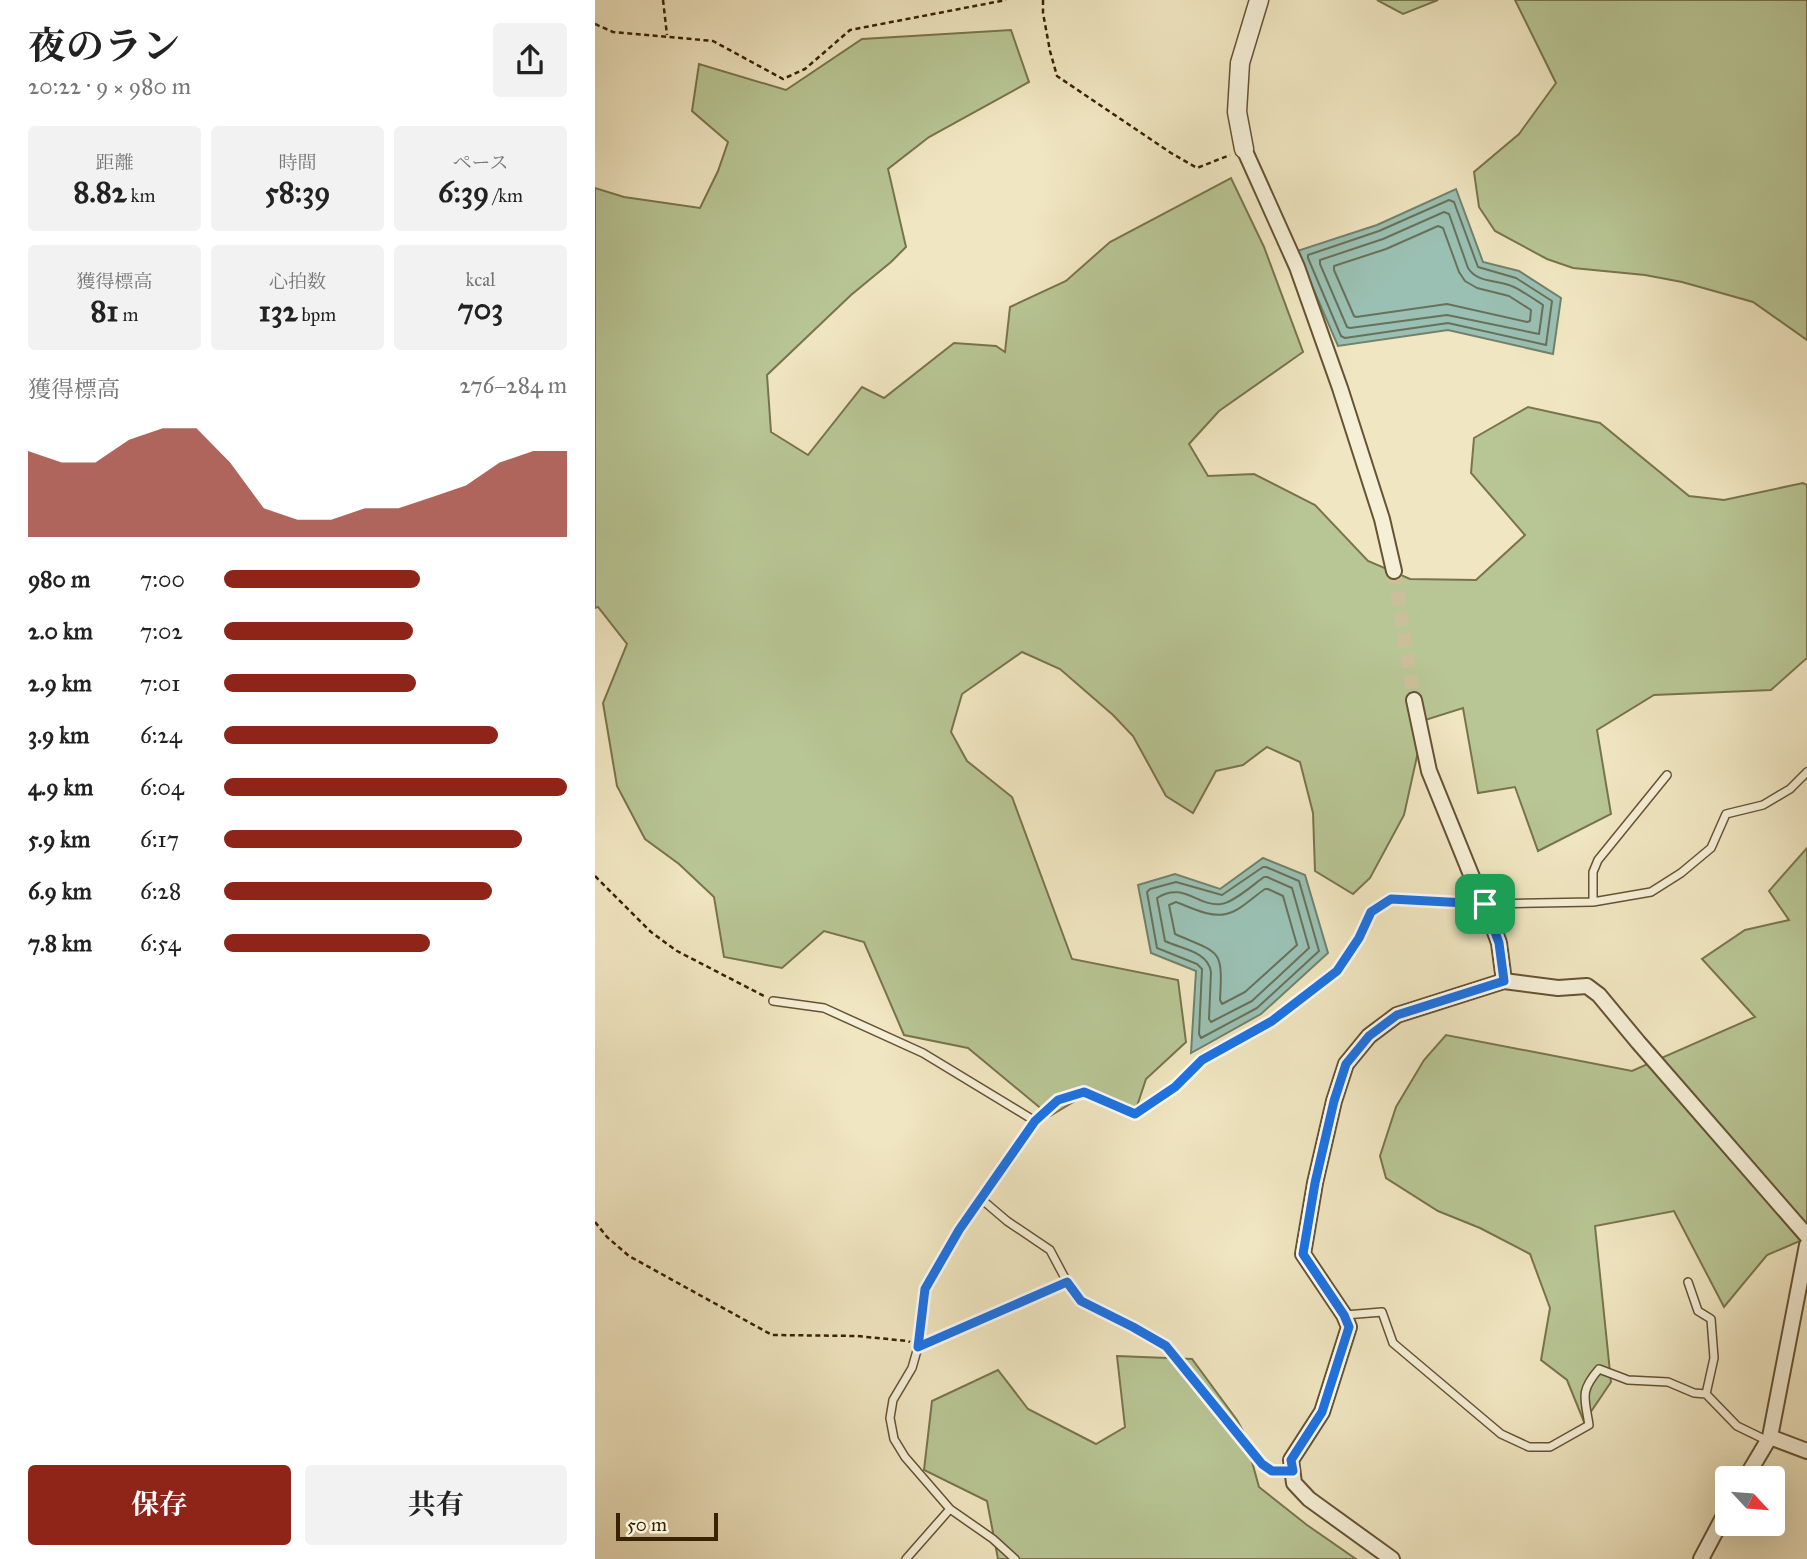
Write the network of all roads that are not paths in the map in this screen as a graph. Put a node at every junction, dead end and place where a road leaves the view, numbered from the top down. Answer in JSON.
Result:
{"nodes":[{"id":1,"x":1259,"y":0,"type":"edge"},
{"id":2,"x":1244,"y":149,"type":"joint"},
{"id":3,"x":1394,"y":571,"type":"tunnel mouth"},
{"id":4,"x":1414,"y":700,"type":"tunnel mouth"},
{"id":5,"x":1807,"y":772,"type":"edge"},
{"id":6,"x":1667,"y":775,"type":"dead end"},
{"id":7,"x":1593,"y":902,"type":"junction"},
{"id":8,"x":1485,"y":904,"type":"junction"},
{"id":9,"x":1504,"y":981,"type":"junction"},
{"id":10,"x":773,"y":1001,"type":"road end"},
{"id":11,"x":1035,"y":1121,"type":"junction"},
{"id":12,"x":980,"y":1198,"type":"junction"},
{"id":13,"x":1807,"y":1236,"type":"edge"},
{"id":14,"x":1807,"y":1245,"type":"edge"},
{"id":15,"x":1067,"y":1282,"type":"junction"},
{"id":16,"x":1688,"y":1282,"type":"dead end"},
{"id":17,"x":1344,"y":1315,"type":"junction"},
{"id":18,"x":918,"y":1347,"type":"junction"},
{"id":19,"x":1706,"y":1394,"type":"junction"},
{"id":20,"x":1769,"y":1439,"type":"junction"},
{"id":21,"x":1807,"y":1451,"type":"edge"},
{"id":22,"x":1753,"y":1466,"type":"edge"},
{"id":23,"x":1293,"y":1471,"type":"junction"},
{"id":24,"x":950,"y":1509,"type":"junction"},
{"id":25,"x":1715,"y":1533,"type":"edge"},
{"id":26,"x":906,"y":1559,"type":"edge"},
{"id":27,"x":1015,"y":1559,"type":"edge"},
{"id":28,"x":1392,"y":1559,"type":"edge"},
{"id":29,"x":1701,"y":1559,"type":"edge"}],
"edges":[{"from":1,"to":2,"type":"street"},
{"from":2,"to":3,"type":"street"},
{"from":4,"to":8,"type":"street"},
{"from":5,"to":7,"type":"lane"},
{"from":6,"to":7,"type":"lane"},
{"from":7,"to":8,"type":"lane"},
{"from":8,"to":9,"type":"street"},
{"from":8,"to":11,"type":"lane"},
{"from":9,"to":13,"type":"street"},
{"from":9,"to":17,"type":"street"},
{"from":10,"to":11,"type":"lane"},
{"from":11,"to":12,"type":"lane"},
{"from":12,"to":15,"type":"lane"},
{"from":12,"to":18,"type":"lane"},
{"from":14,"to":20,"type":"street"},
{"from":15,"to":18,"type":"lane"},
{"from":15,"to":23,"type":"lane"},
{"from":16,"to":19,"type":"lane"},
{"from":17,"to":19,"type":"lane"},
{"from":17,"to":23,"type":"street"},
{"from":18,"to":24,"type":"lane"},
{"from":19,"to":20,"type":"lane"},
{"from":20,"to":21,"type":"street"},
{"from":20,"to":22,"type":"street"},
{"from":23,"to":28,"type":"street"},
{"from":24,"to":26,"type":"lane"},
{"from":24,"to":27,"type":"lane"},
{"from":25,"to":29,"type":"street"}]}
